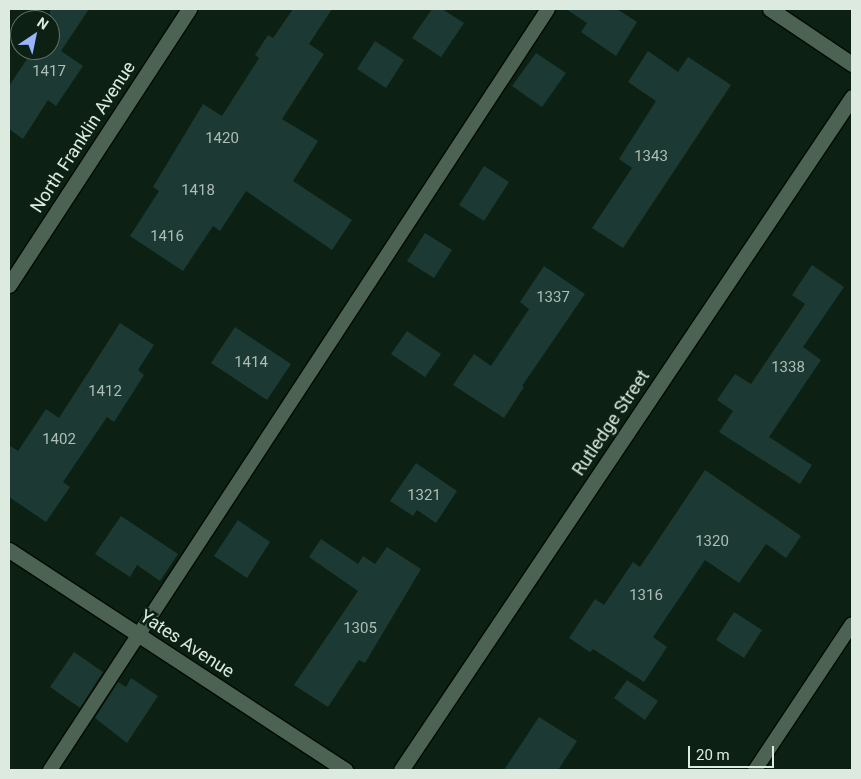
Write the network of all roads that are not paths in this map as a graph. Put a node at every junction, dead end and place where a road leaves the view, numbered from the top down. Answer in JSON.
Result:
{"nodes":[{"id":1,"x":189,"y":9,"type":"edge"},
{"id":2,"x":548,"y":9,"type":"edge"},
{"id":3,"x":770,"y":9,"type":"edge"},
{"id":4,"x":852,"y":64,"type":"edge"},
{"id":5,"x":852,"y":97,"type":"edge"},
{"id":6,"x":9,"y":285,"type":"edge"},
{"id":7,"x":9,"y":550,"type":"edge"},
{"id":8,"x":852,"y":624,"type":"edge"},
{"id":9,"x":138,"y":634,"type":"junction"},
{"id":10,"x":50,"y":770,"type":"edge"},
{"id":11,"x":345,"y":770,"type":"edge"},
{"id":12,"x":401,"y":770,"type":"edge"},
{"id":13,"x":755,"y":770,"type":"edge"}],
"edges":[{"from":1,"to":6,"type":"street","name":"North Franklin Avenue"},
{"from":2,"to":9,"type":"lane"},
{"from":3,"to":4,"type":"street"},
{"from":5,"to":12,"type":"street","name":"Rutledge Street"},
{"from":7,"to":9,"type":"street","name":"Yates Avenue"},
{"from":8,"to":13,"type":"lane"},
{"from":9,"to":10,"type":"lane"},
{"from":9,"to":11,"type":"street","name":"Yates Avenue"}]}
